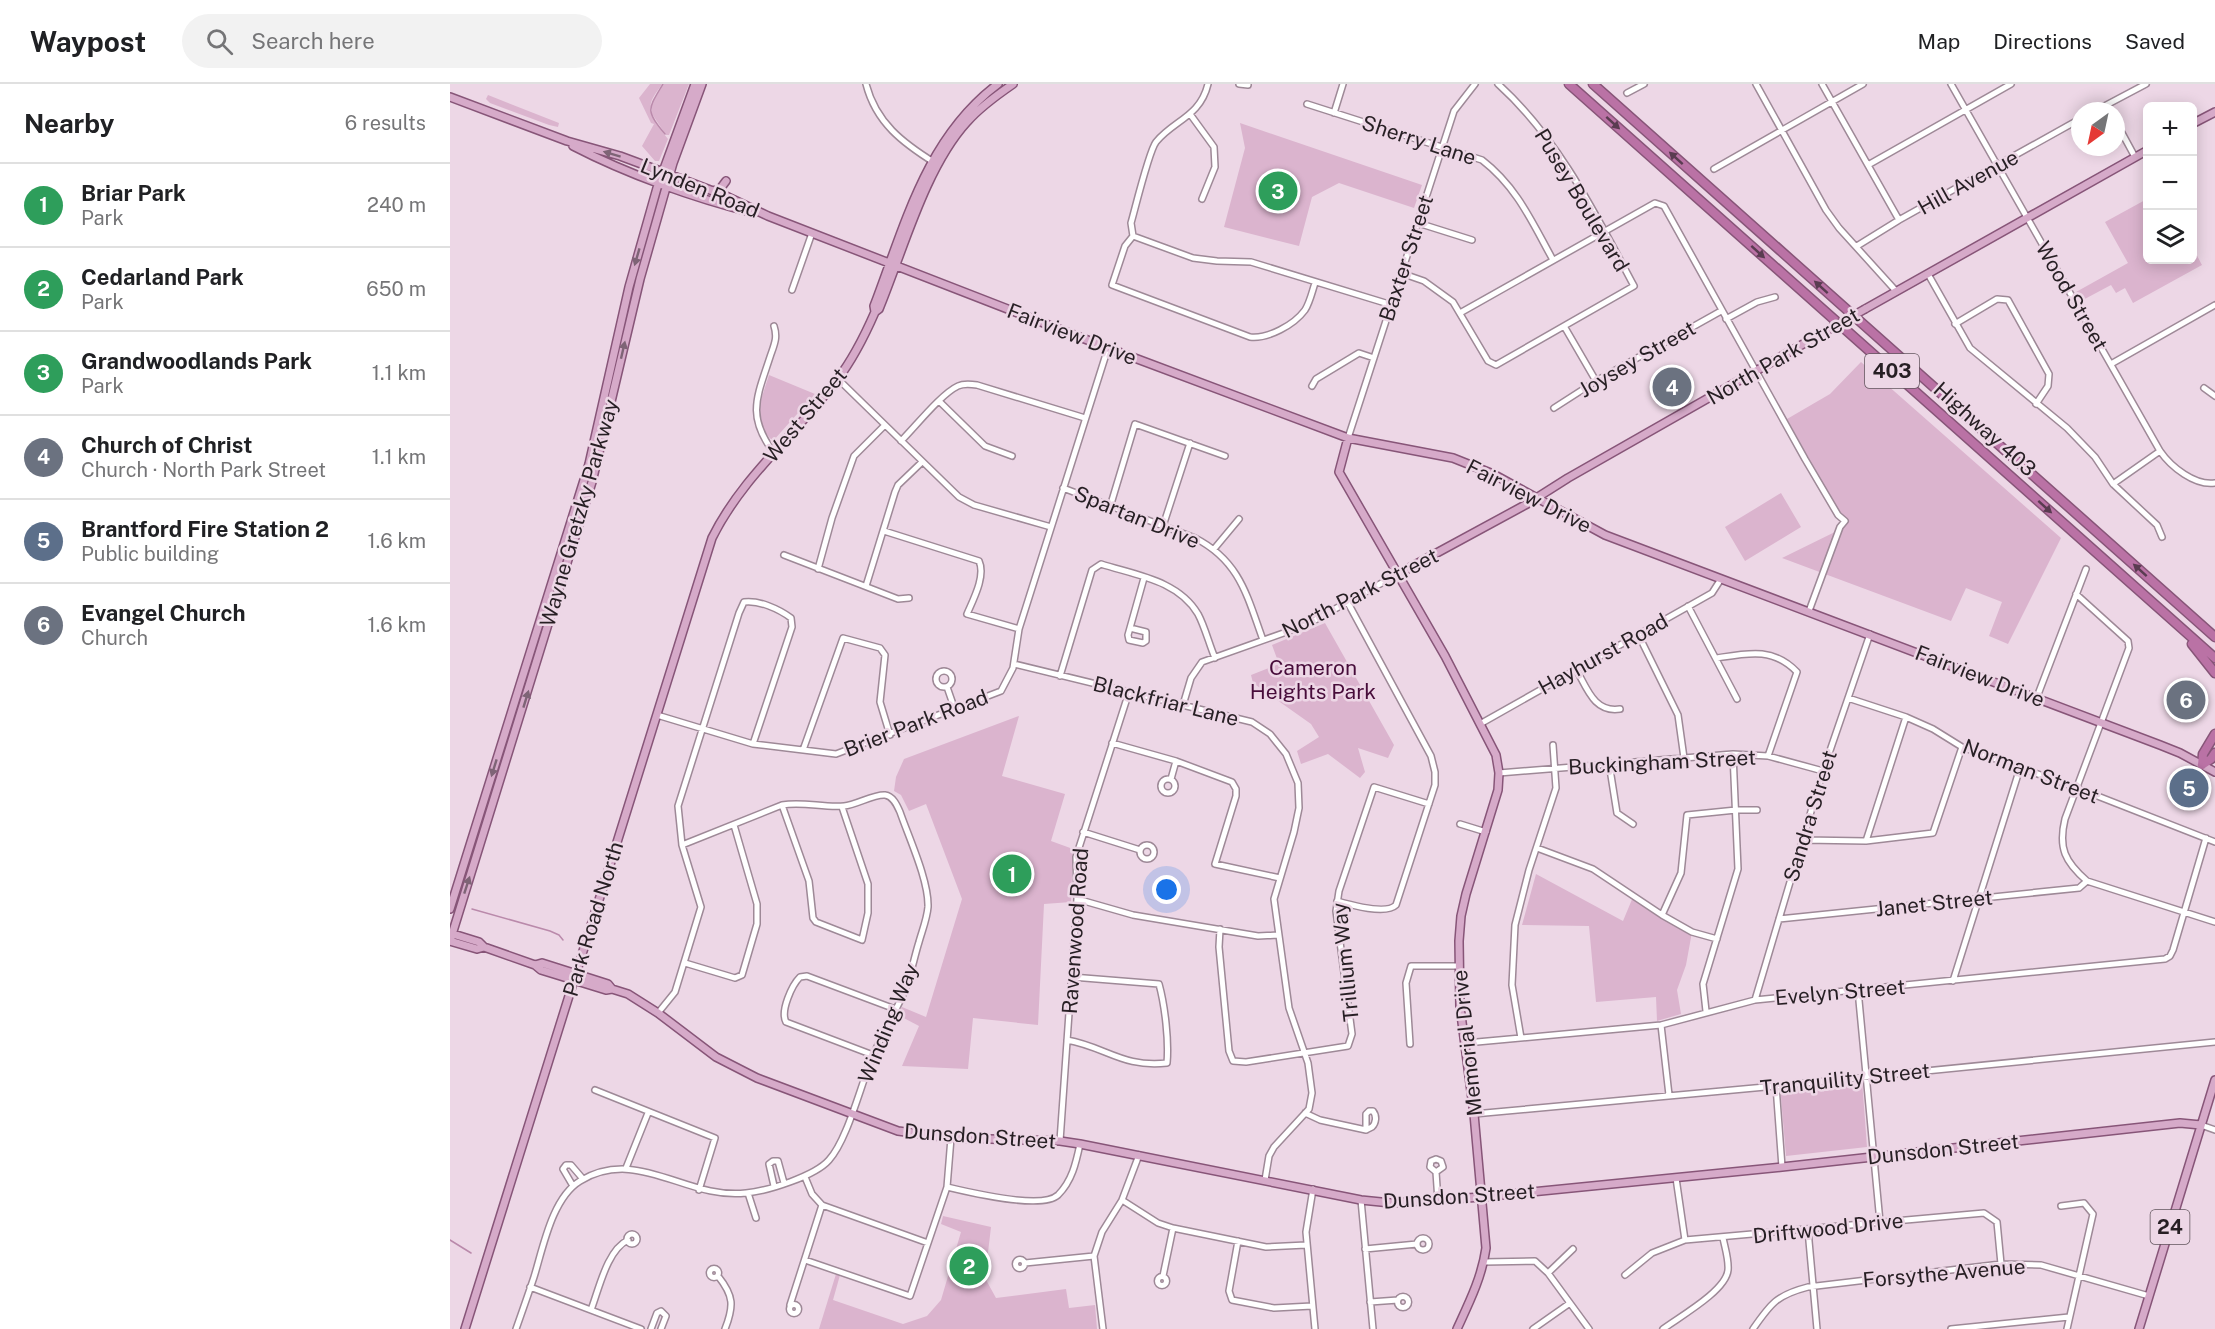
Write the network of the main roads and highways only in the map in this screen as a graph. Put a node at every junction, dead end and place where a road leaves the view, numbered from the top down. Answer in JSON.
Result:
{"nodes":[{"id":1,"x":694,"y":84,"type":"edge"},
{"id":2,"x":702,"y":84,"type":"edge"},
{"id":3,"x":998,"y":84,"type":"edge"},
{"id":4,"x":1013,"y":84,"type":"edge"},
{"id":5,"x":1569,"y":84,"type":"edge"},
{"id":6,"x":1593,"y":84,"type":"edge"},
{"id":7,"x":450,"y":97,"type":"edge"},
{"id":8,"x":2215,"y":112,"type":"edge"},
{"id":9,"x":2197,"y":122,"type":"edge"},
{"id":10,"x":560,"y":139,"type":"junction"},
{"id":11,"x":2143,"y":153,"type":"edge"},
{"id":12,"x":934,"y":163,"type":"junction"},
{"id":13,"x":666,"y":173,"type":"junction"},
{"id":14,"x":726,"y":181,"type":"dead end"},
{"id":15,"x":660,"y":182,"type":"junction"},
{"id":16,"x":667,"y":185,"type":"junction"},
{"id":17,"x":714,"y":191,"type":"junction"},
{"id":18,"x":768,"y":216,"type":"junction"},
{"id":19,"x":894,"y":264,"type":"junction"},
{"id":20,"x":1348,"y":438,"type":"junction"},
{"id":21,"x":1536,"y":498,"type":"junction"},
{"id":22,"x":725,"y":511,"type":"joint"},
{"id":23,"x":1398,"y":574,"type":"junction"},
{"id":24,"x":2141,"y":592,"type":"junction"},
{"id":25,"x":2166,"y":594,"type":"junction"},
{"id":26,"x":2215,"y":630,"type":"edge"},
{"id":27,"x":2215,"y":637,"type":"edge"},
{"id":28,"x":2215,"y":658,"type":"edge"},
{"id":29,"x":2215,"y":673,"type":"edge"},
{"id":30,"x":2215,"y":734,"type":"edge"},
{"id":31,"x":2215,"y":753,"type":"edge"},
{"id":32,"x":2202,"y":765,"type":"junction"},
{"id":33,"x":2215,"y":772,"type":"edge"},
{"id":34,"x":450,"y":909,"type":"edge"},
{"id":35,"x":450,"y":938,"type":"edge"},
{"id":36,"x":575,"y":976,"type":"junction"},
{"id":37,"x":2215,"y":1080,"type":"edge"},
{"id":38,"x":2201,"y":1125,"type":"junction"},
{"id":39,"x":1482,"y":1197,"type":"junction"},
{"id":40,"x":465,"y":1329,"type":"edge"},
{"id":41,"x":1457,"y":1329,"type":"edge"},
{"id":42,"x":2139,"y":1329,"type":"edge"}],
"edges":[{"from":1,"to":13,"type":"main road","name":"Wayne Gretzky Parkway"},
{"from":2,"to":13,"type":"main road","name":"Wayne Gretzky Parkway"},
{"from":3,"to":12,"type":"main road","name":"West Street"},
{"from":4,"to":12,"type":"main road","name":"West Street"},
{"from":5,"to":24,"type":"highway","name":"Highway 403","number":"403","one_way":true},
{"from":25,"to":6,"type":"highway","name":"Highway 403","number":"403","one_way":true},
{"from":7,"to":10,"type":"main road","name":"Lynden Road"},
{"from":8,"to":9,"type":"main road"},
{"from":13,"to":10,"type":"main road","name":"Lynden Road","one_way":true},
{"from":10,"to":15,"type":"main road","name":"Lynden Road"},
{"from":11,"to":21,"type":"main road","name":"North Park Street","bridge":true},
{"from":12,"to":19,"type":"main road","name":"West Street"},
{"from":13,"to":15,"type":"main road","name":"Wayne Gretzky Parkway"},
{"from":13,"to":16,"type":"main road","name":"Wayne Gretzky Parkway"},
{"from":13,"to":17,"type":"main road","name":"Lynden Road"},
{"from":14,"to":17,"type":"main road"},
{"from":15,"to":16,"type":"main road","name":"Lynden Road"},
{"from":15,"to":34,"type":"main road","name":"Wayne Gretzky Parkway","one_way":true},
{"from":16,"to":18,"type":"main road","name":"Lynden Road"},
{"from":35,"to":16,"type":"main road","name":"Wayne Gretzky Parkway","one_way":true},
{"from":17,"to":18,"type":"main road","name":"Lynden Road"},
{"from":18,"to":19,"type":"main road","name":"Fairview Drive"},
{"from":19,"to":20,"type":"main road","name":"Fairview Drive"},
{"from":19,"to":22,"type":"main road","name":"West Street"},
{"from":20,"to":21,"type":"main road","name":"Fairview Drive"},
{"from":20,"to":23,"type":"main road","name":"Memorial Drive"},
{"from":21,"to":23,"type":"main road","name":"North Park Street"},
{"from":21,"to":32,"type":"main road","name":"Fairview Drive"},
{"from":22,"to":36,"type":"main road","name":"Park Road North"},
{"from":23,"to":39,"type":"main road","name":"Memorial Drive"},
{"from":24,"to":28,"type":"highway","name":"Highway 403","number":"403"},
{"from":24,"to":29,"type":"highway"},
{"from":25,"to":26,"type":"highway"},
{"from":25,"to":27,"type":"highway","name":"Highway 403","number":"403"},
{"from":30,"to":32,"type":"highway"},
{"from":31,"to":32,"type":"highway"},
{"from":32,"to":33,"type":"main road","name":"Fairview Drive"},
{"from":35,"to":36,"type":"main road","name":"Dunsdon Street"},
{"from":36,"to":39,"type":"main road","name":"Dunsdon Street"},
{"from":36,"to":40,"type":"main road","name":"Park Road North"},
{"from":37,"to":38,"type":"main road","number":"24"},
{"from":38,"to":39,"type":"main road","name":"Dunsdon Street"},
{"from":38,"to":42,"type":"main road","number":"24"},
{"from":39,"to":41,"type":"main road","name":"Memorial Drive"}]}
